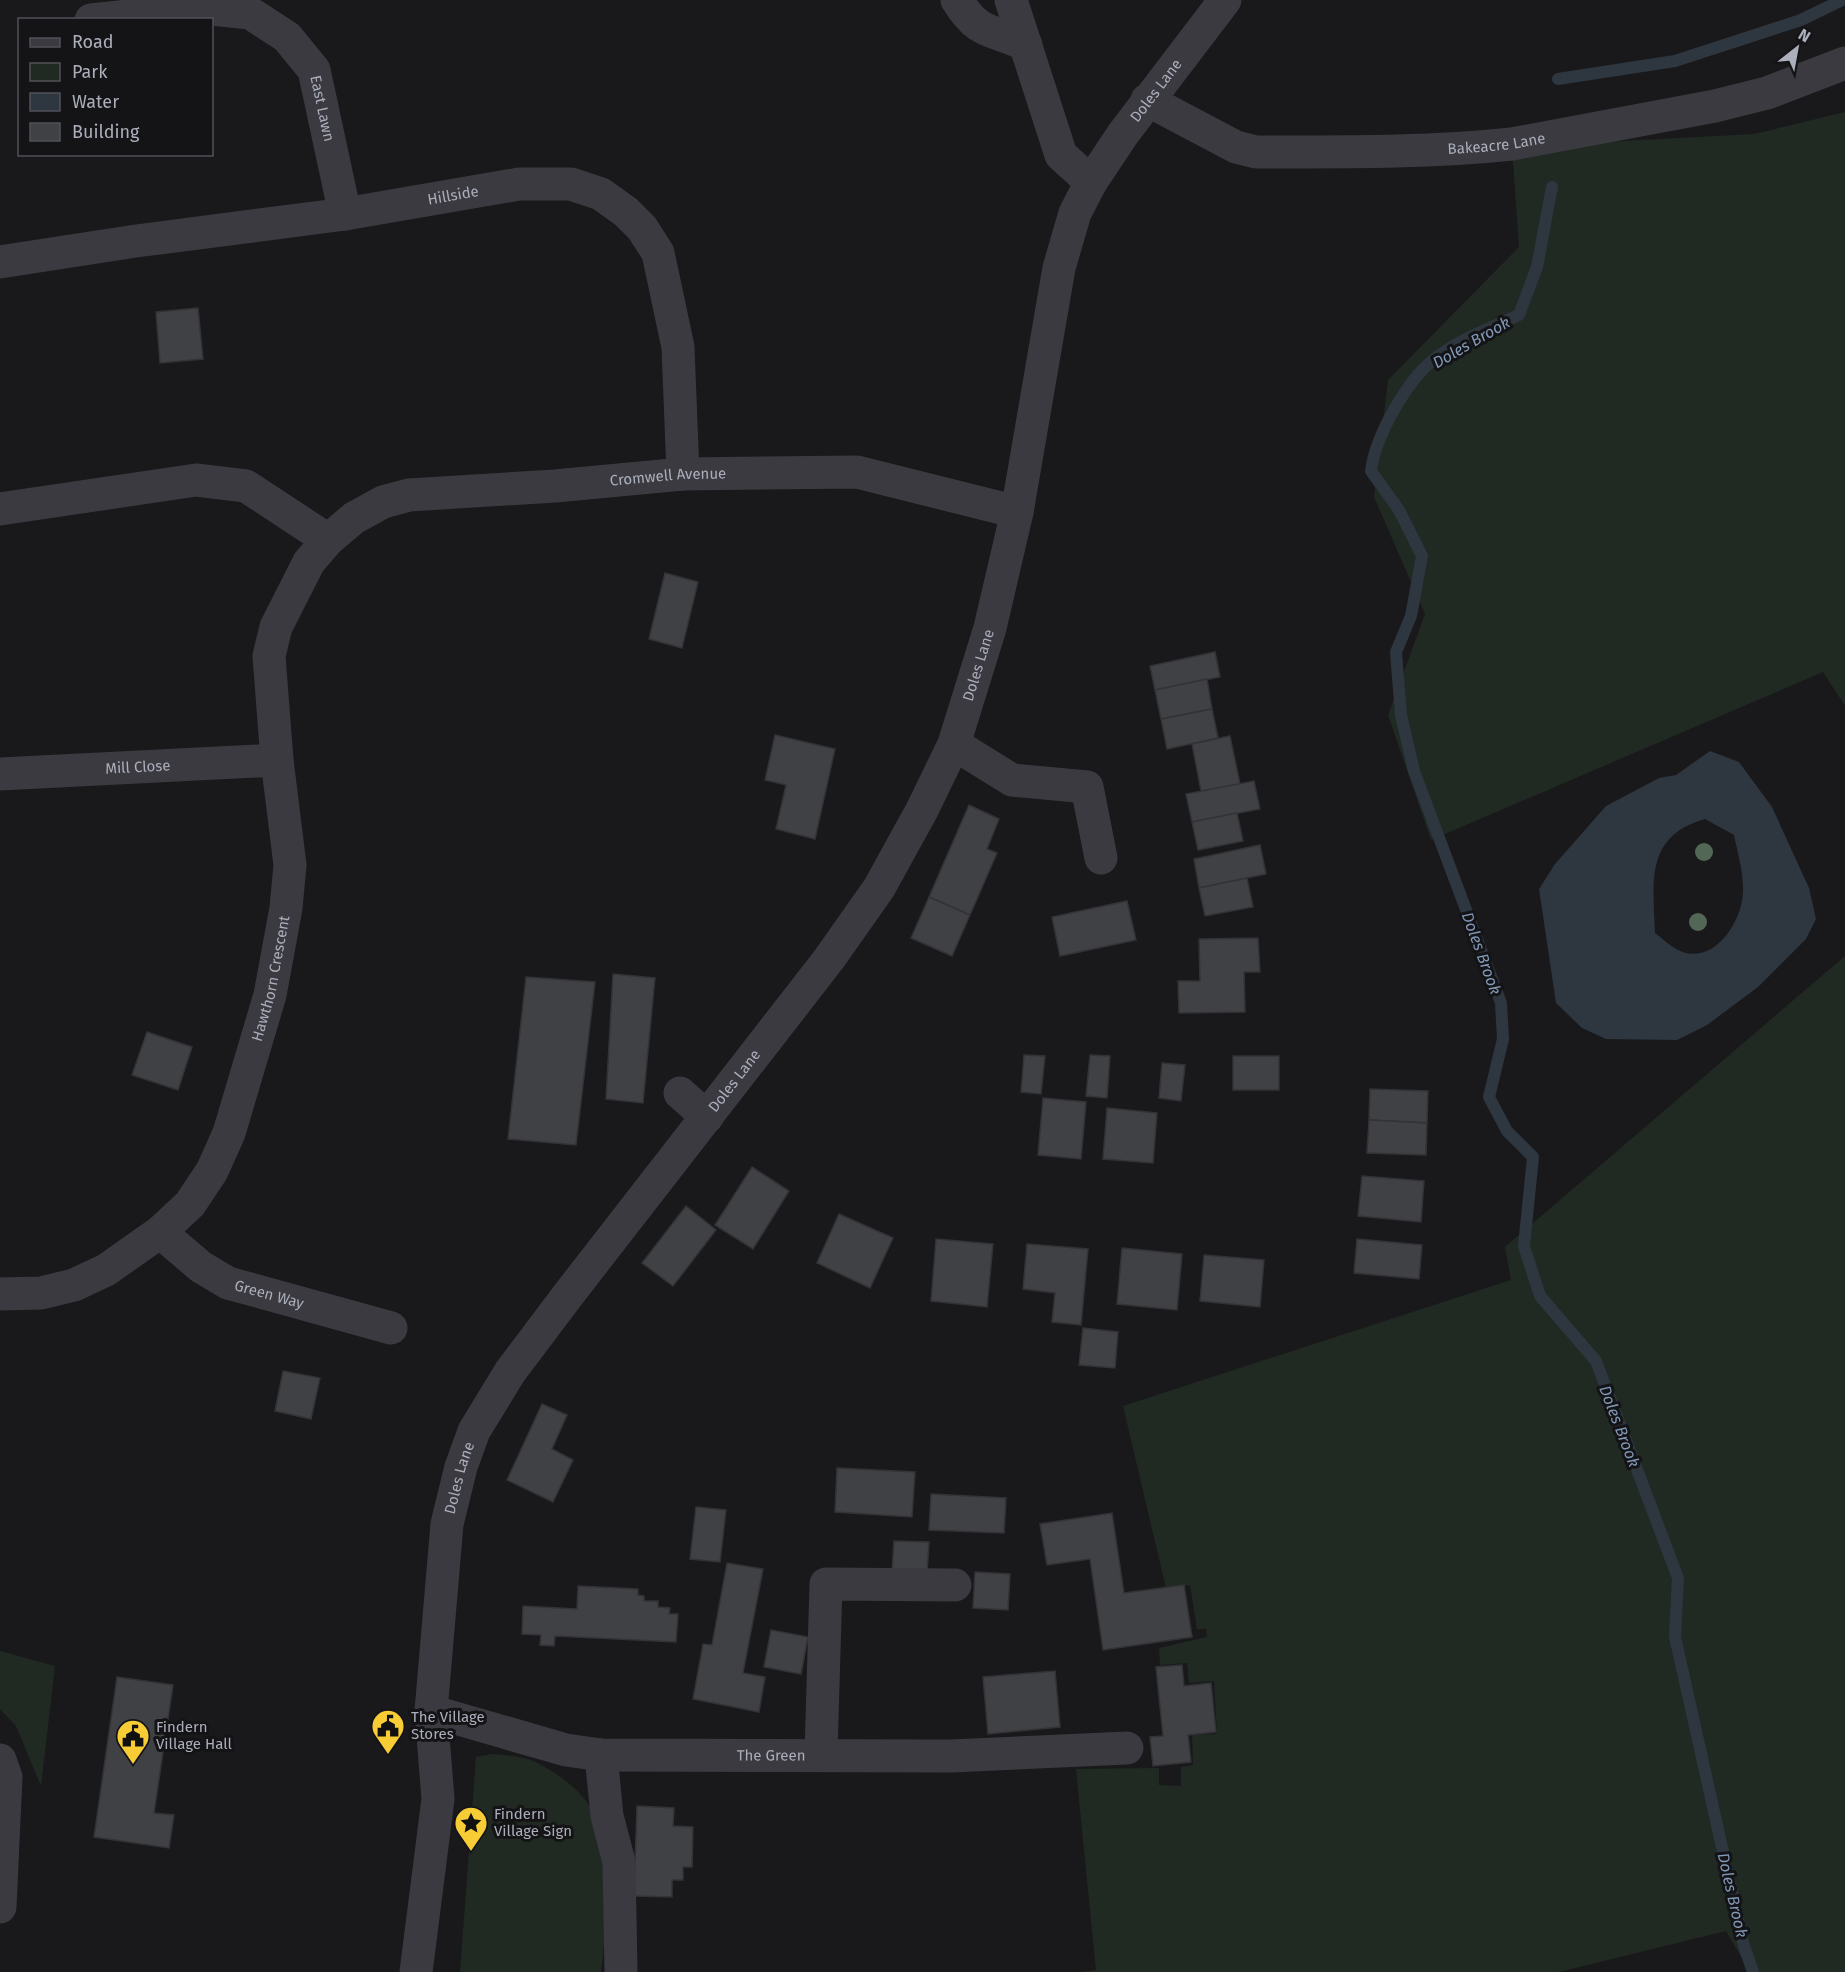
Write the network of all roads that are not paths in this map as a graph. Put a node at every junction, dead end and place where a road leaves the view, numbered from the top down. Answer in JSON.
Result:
{"nodes":[{"id":1,"x":957,"y":0,"type":"edge"},
{"id":2,"x":1011,"y":0,"type":"edge"},
{"id":3,"x":1225,"y":0,"type":"edge"},
{"id":4,"x":110,"y":18,"type":"edge"},
{"id":5,"x":1026,"y":45,"type":"junction"},
{"id":6,"x":1845,"y":63,"type":"edge"},
{"id":7,"x":1147,"y":100,"type":"junction"},
{"id":8,"x":1091,"y":182,"type":"junction"},
{"id":9,"x":345,"y":214,"type":"junction"},
{"id":10,"x":0,"y":262,"type":"edge"},
{"id":11,"x":683,"y":474,"type":"junction"},
{"id":12,"x":0,"y":509,"type":"edge"},
{"id":13,"x":1017,"y":512,"type":"junction"},
{"id":14,"x":328,"y":540,"type":"junction"},
{"id":15,"x":954,"y":744,"type":"junction"},
{"id":16,"x":277,"y":760,"type":"junction"},
{"id":17,"x":0,"y":774,"type":"edge"},
{"id":18,"x":1101,"y":858,"type":"dead end"},
{"id":19,"x":680,"y":1093,"type":"dead end"},
{"id":20,"x":707,"y":1117,"type":"junction"},
{"id":21,"x":160,"y":1232,"type":"junction"},
{"id":22,"x":0,"y":1294,"type":"edge"},
{"id":23,"x":391,"y":1328,"type":"dead end"},
{"id":24,"x":955,"y":1585,"type":"dead end"},
{"id":25,"x":431,"y":1711,"type":"junction"},
{"id":26,"x":1127,"y":1748,"type":"dead end"},
{"id":27,"x":821,"y":1754,"type":"junction"},
{"id":28,"x":601,"y":1755,"type":"junction"},
{"id":29,"x":0,"y":1760,"type":"edge"},
{"id":30,"x":0,"y":1907,"type":"edge"},
{"id":31,"x":416,"y":1972,"type":"edge"},
{"id":32,"x":621,"y":1972,"type":"edge"}],
"edges":[{"from":1,"to":5,"type":"street"},
{"from":2,"to":5,"type":"street"},
{"from":3,"to":7,"type":"street","name":"Doles Lane"},
{"from":4,"to":9,"type":"street","name":"East Lawn"},
{"from":5,"to":8,"type":"street"},
{"from":6,"to":7,"type":"street","name":"Bakeacre Lane"},
{"from":7,"to":8,"type":"street","name":"Doles Lane"},
{"from":8,"to":13,"type":"street","name":"Doles Lane"},
{"from":9,"to":10,"type":"street","name":"Hillside"},
{"from":9,"to":11,"type":"street","name":"Hillside"},
{"from":11,"to":13,"type":"street","name":"Cromwell Avenue"},
{"from":11,"to":14,"type":"street","name":"Cromwell Avenue"},
{"from":12,"to":14,"type":"street"},
{"from":13,"to":15,"type":"street","name":"Doles Lane"},
{"from":14,"to":16,"type":"street","name":"Hawthorn Crescent"},
{"from":15,"to":18,"type":"street"},
{"from":15,"to":20,"type":"street","name":"Doles Lane"},
{"from":16,"to":17,"type":"street","name":"Mill Close"},
{"from":16,"to":21,"type":"street","name":"Hawthorn Crescent"},
{"from":19,"to":20,"type":"street"},
{"from":20,"to":25,"type":"street","name":"Doles Lane"},
{"from":21,"to":22,"type":"street","name":"Hawthorn Crescent"},
{"from":21,"to":23,"type":"street","name":"Green Way"},
{"from":24,"to":27,"type":"street"},
{"from":25,"to":28,"type":"street","name":"The Green"},
{"from":25,"to":31,"type":"street","name":"Doles Lane"},
{"from":26,"to":27,"type":"street","name":"The Green"},
{"from":27,"to":28,"type":"street","name":"The Green"},
{"from":28,"to":32,"type":"street"},
{"from":29,"to":30,"type":"street"}]}
